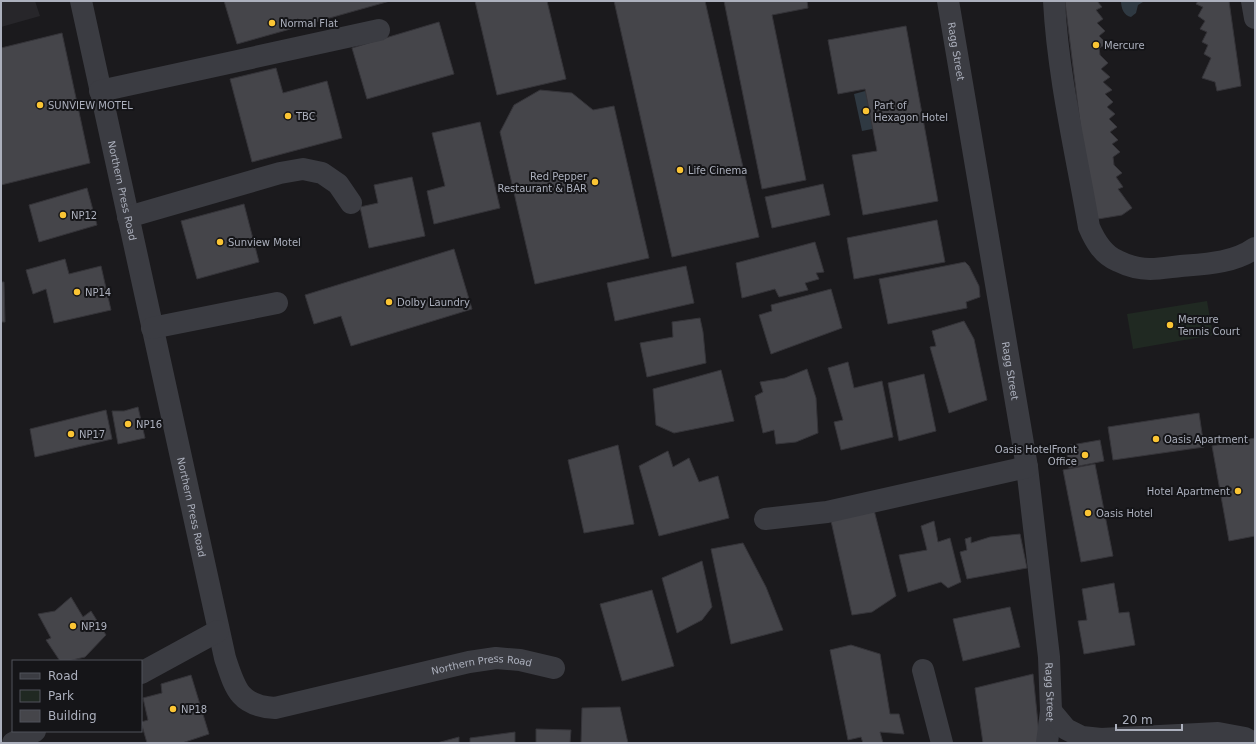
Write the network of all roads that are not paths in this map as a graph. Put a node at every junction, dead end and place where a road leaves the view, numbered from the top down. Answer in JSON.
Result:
{"nodes":[{"id":1,"x":81,"y":1,"type":"edge"},
{"id":2,"x":948,"y":1,"type":"edge"},
{"id":3,"x":1054,"y":1,"type":"edge"},
{"id":4,"x":1252,"y":1,"type":"edge"},
{"id":5,"x":1255,"y":18,"type":"edge"},
{"id":6,"x":379,"y":30,"type":"dead end"},
{"id":7,"x":100,"y":91,"type":"junction"},
{"id":8,"x":351,"y":203,"type":"dead end"},
{"id":9,"x":128,"y":217,"type":"junction"},
{"id":10,"x":1255,"y":248,"type":"edge"},
{"id":11,"x":277,"y":303,"type":"dead end"},
{"id":12,"x":152,"y":328,"type":"junction"},
{"id":13,"x":1027,"y":467,"type":"junction"},
{"id":14,"x":765,"y":518,"type":"dead end"},
{"id":15,"x":218,"y":631,"type":"junction"},
{"id":16,"x":554,"y":668,"type":"dead end"},
{"id":17,"x":923,"y":670,"type":"dead end"},
{"id":18,"x":142,"y":672,"type":"edge"},
{"id":19,"x":1051,"y":711,"type":"junction"},
{"id":20,"x":33,"y":732,"type":"edge"},
{"id":21,"x":13,"y":743,"type":"edge"},
{"id":22,"x":942,"y":743,"type":"edge"},
{"id":23,"x":1047,"y":743,"type":"edge"},
{"id":24,"x":1254,"y":743,"type":"edge"}],
"edges":[{"from":1,"to":7,"type":"street","name":"Northern Press Road"},
{"from":2,"to":13,"type":"street","name":"Ragg Street"},
{"from":3,"to":10,"type":"street"},
{"from":4,"to":5,"type":"street"},
{"from":6,"to":7,"type":"street"},
{"from":7,"to":9,"type":"street","name":"Northern Press Road"},
{"from":8,"to":9,"type":"street"},
{"from":9,"to":12,"type":"street","name":"Northern Press Road"},
{"from":11,"to":12,"type":"street"},
{"from":12,"to":15,"type":"street","name":"Northern Press Road"},
{"from":13,"to":14,"type":"street"},
{"from":13,"to":19,"type":"street","name":"Ragg Street"},
{"from":15,"to":16,"type":"street","name":"Northern Press Road"},
{"from":15,"to":18,"type":"street"},
{"from":17,"to":22,"type":"street"},
{"from":19,"to":23,"type":"street","name":"Ragg Street"},
{"from":19,"to":24,"type":"street"},
{"from":20,"to":21,"type":"street"}]}
